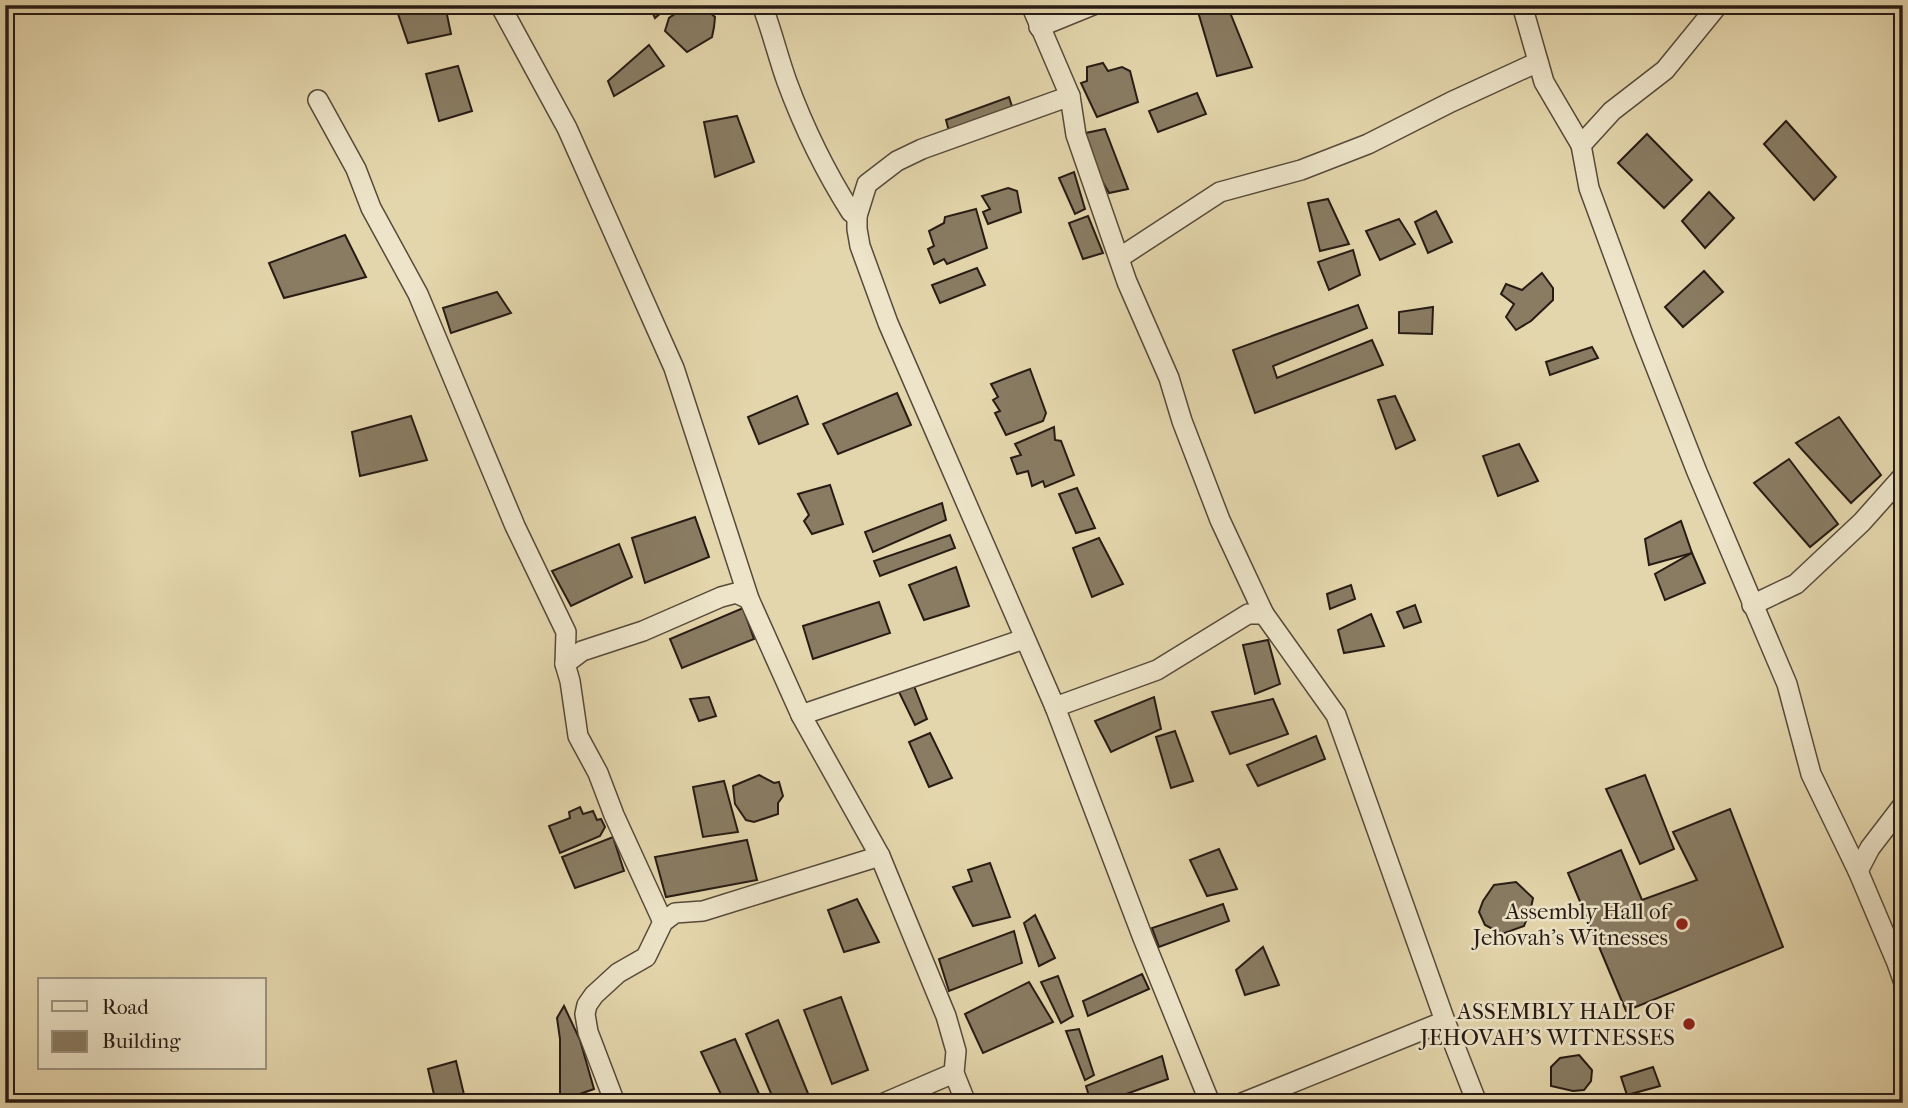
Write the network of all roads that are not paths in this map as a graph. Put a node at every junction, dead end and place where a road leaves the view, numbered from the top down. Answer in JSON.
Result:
{"nodes":[{"id":1,"x":499,"y":5,"type":"edge"},
{"id":2,"x":762,"y":5,"type":"edge"},
{"id":3,"x":1031,"y":5,"type":"edge"},
{"id":4,"x":1093,"y":5,"type":"edge"},
{"id":5,"x":1522,"y":5,"type":"edge"},
{"id":6,"x":1718,"y":5,"type":"edge"},
{"id":7,"x":1040,"y":27,"type":"junction"},
{"id":8,"x":1538,"y":62,"type":"junction"},
{"id":9,"x":1070,"y":96,"type":"junction"},
{"id":10,"x":318,"y":100,"type":"dead end"},
{"id":11,"x":1581,"y":145,"type":"junction"},
{"id":12,"x":857,"y":216,"type":"junction"},
{"id":13,"x":1119,"y":258,"type":"junction"},
{"id":14,"x":1903,"y":476,"type":"edge"},
{"id":15,"x":749,"y":599,"type":"junction"},
{"id":16,"x":1752,"y":605,"type":"junction"},
{"id":17,"x":1264,"y":614,"type":"junction"},
{"id":18,"x":1024,"y":639,"type":"junction"},
{"id":19,"x":565,"y":664,"type":"junction"},
{"id":20,"x":1055,"y":707,"type":"junction"},
{"id":21,"x":800,"y":716,"type":"junction"},
{"id":22,"x":1903,"y":805,"type":"edge"},
{"id":23,"x":880,"y":856,"type":"junction"},
{"id":24,"x":1858,"y":871,"type":"junction"},
{"id":25,"x":663,"y":922,"type":"junction"},
{"id":26,"x":1903,"y":980,"type":"edge"},
{"id":27,"x":1445,"y":1021,"type":"junction"},
{"id":28,"x":954,"y":1073,"type":"junction"},
{"id":29,"x":615,"y":1103,"type":"edge"},
{"id":30,"x":884,"y":1103,"type":"edge"},
{"id":31,"x":966,"y":1103,"type":"edge"},
{"id":32,"x":1210,"y":1103,"type":"edge"},
{"id":33,"x":1242,"y":1103,"type":"edge"},
{"id":34,"x":1477,"y":1103,"type":"edge"}],
"edges":[{"from":1,"to":15,"type":"street"},
{"from":2,"to":12,"type":"street"},
{"from":3,"to":7,"type":"street"},
{"from":4,"to":7,"type":"street"},
{"from":5,"to":8,"type":"street"},
{"from":6,"to":11,"type":"street"},
{"from":7,"to":9,"type":"street"},
{"from":8,"to":11,"type":"street"},
{"from":8,"to":13,"type":"street"},
{"from":9,"to":12,"type":"street"},
{"from":9,"to":13,"type":"street"},
{"from":10,"to":19,"type":"street"},
{"from":11,"to":16,"type":"street"},
{"from":12,"to":18,"type":"street"},
{"from":13,"to":17,"type":"street"},
{"from":14,"to":16,"type":"street"},
{"from":15,"to":19,"type":"street"},
{"from":15,"to":21,"type":"street"},
{"from":16,"to":24,"type":"street"},
{"from":17,"to":20,"type":"street"},
{"from":17,"to":27,"type":"street"},
{"from":18,"to":20,"type":"street"},
{"from":18,"to":21,"type":"street"},
{"from":19,"to":25,"type":"street"},
{"from":20,"to":32,"type":"street"},
{"from":21,"to":23,"type":"street"},
{"from":22,"to":24,"type":"street"},
{"from":23,"to":25,"type":"street"},
{"from":23,"to":28,"type":"street"},
{"from":24,"to":26,"type":"street"},
{"from":25,"to":29,"type":"street"},
{"from":27,"to":33,"type":"street"},
{"from":27,"to":34,"type":"street"},
{"from":28,"to":30,"type":"street"},
{"from":28,"to":31,"type":"street"}]}
